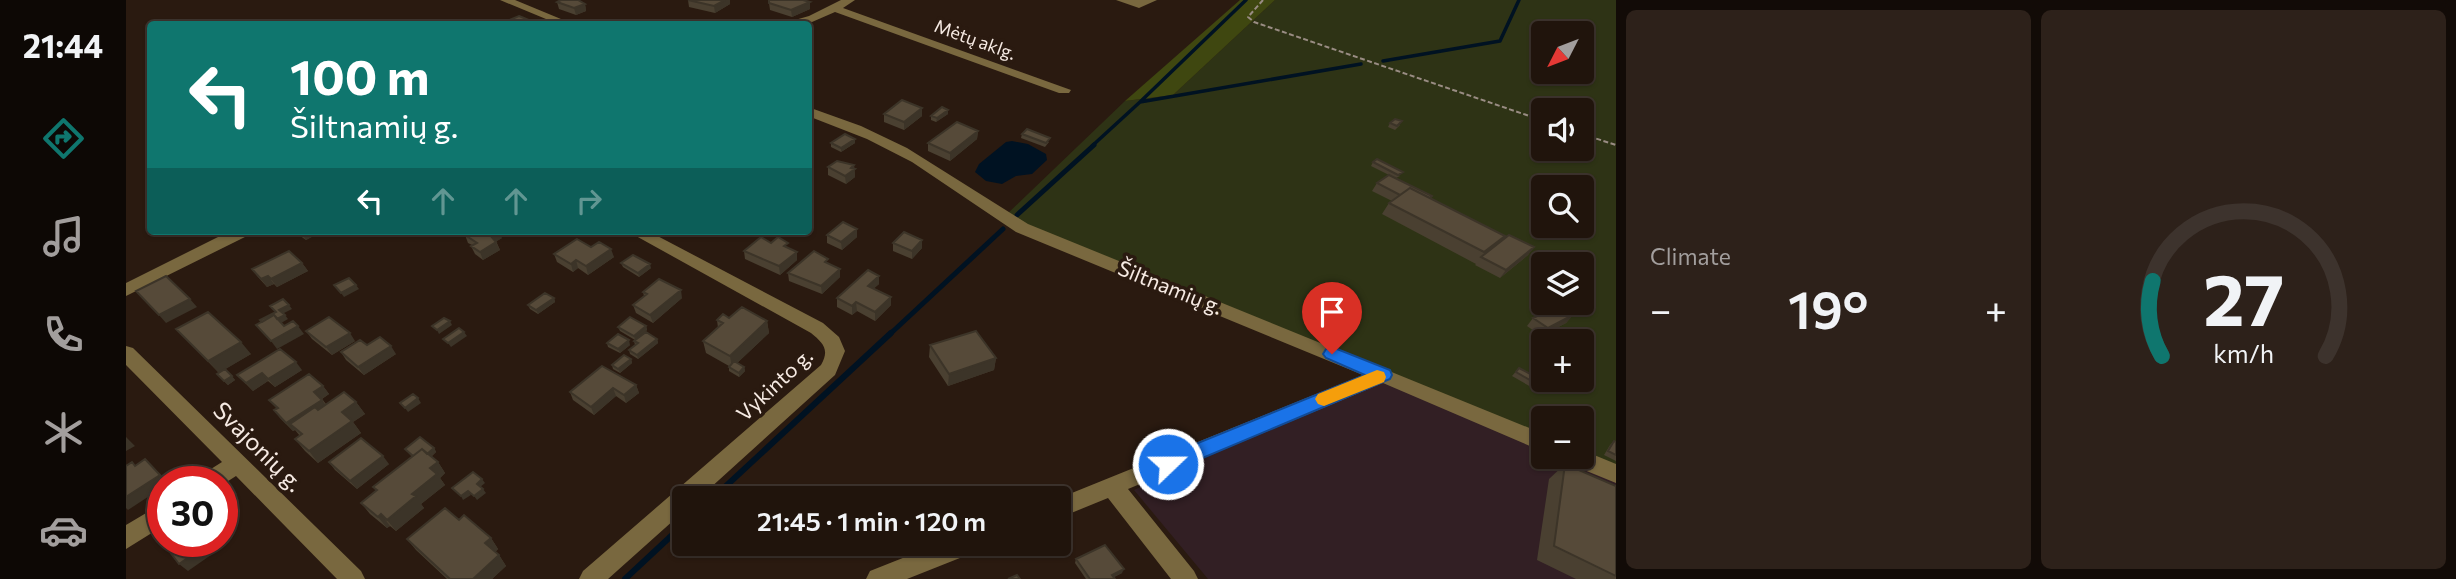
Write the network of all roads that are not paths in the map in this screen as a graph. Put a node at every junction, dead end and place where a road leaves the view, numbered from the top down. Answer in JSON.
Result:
{"nodes":[{"id":1,"x":505,"y":0,"type":"edge"},
{"id":2,"x":850,"y":0,"type":"edge"},
{"id":3,"x":1121,"y":0,"type":"edge"},
{"id":4,"x":1152,"y":0,"type":"edge"},
{"id":5,"x":834,"y":8,"type":"junction"},
{"id":6,"x":559,"y":21,"type":"edge"},
{"id":7,"x":803,"y":21,"type":"edge"},
{"id":8,"x":1064,"y":90,"type":"dead end"},
{"id":9,"x":812,"y":113,"type":"edge"},
{"id":10,"x":235,"y":235,"type":"edge"},
{"id":11,"x":643,"y":235,"type":"edge"},
{"id":12,"x":126,"y":290,"type":"edge"},
{"id":13,"x":126,"y":353,"type":"edge"},
{"id":14,"x":1383,"y":375,"type":"junction"},
{"id":15,"x":1531,"y":438,"type":"edge"},
{"id":16,"x":237,"y":464,"type":"junction"},
{"id":17,"x":1594,"y":465,"type":"edge"},
{"id":18,"x":234,"y":466,"type":"edge"},
{"id":19,"x":1616,"y":474,"type":"edge"},
{"id":20,"x":1113,"y":487,"type":"junction"},
{"id":21,"x":1071,"y":503,"type":"edge"},
{"id":22,"x":147,"y":524,"type":"edge"},
{"id":23,"x":126,"y":538,"type":"edge"},
{"id":24,"x":936,"y":556,"type":"edge"},
{"id":25,"x":353,"y":579,"type":"edge"},
{"id":26,"x":591,"y":579,"type":"edge"},
{"id":27,"x":878,"y":579,"type":"edge"},
{"id":28,"x":1186,"y":579,"type":"edge"}],
"edges":[{"from":1,"to":6,"type":"street"},
{"from":2,"to":5,"type":"street"},
{"from":3,"to":4,"type":"street"},
{"from":5,"to":7,"type":"street"},
{"from":5,"to":8,"type":"street","name":"Mėtų aklg."},
{"from":9,"to":14,"type":"street","name":"Šiltnamių g."},
{"from":10,"to":12,"type":"street"},
{"from":11,"to":26,"type":"street","name":"Vykinto g."},
{"from":13,"to":16,"type":"street","name":"Svajonių g."},
{"from":14,"to":15,"type":"street","name":"Šiltnamių g."},
{"from":14,"to":20,"type":"street"},
{"from":16,"to":18,"type":"street"},
{"from":16,"to":25,"type":"street","name":"Svajonių g."},
{"from":17,"to":19,"type":"street"},
{"from":20,"to":21,"type":"street"},
{"from":20,"to":28,"type":"street"},
{"from":22,"to":23,"type":"street"},
{"from":24,"to":27,"type":"street"}]}
